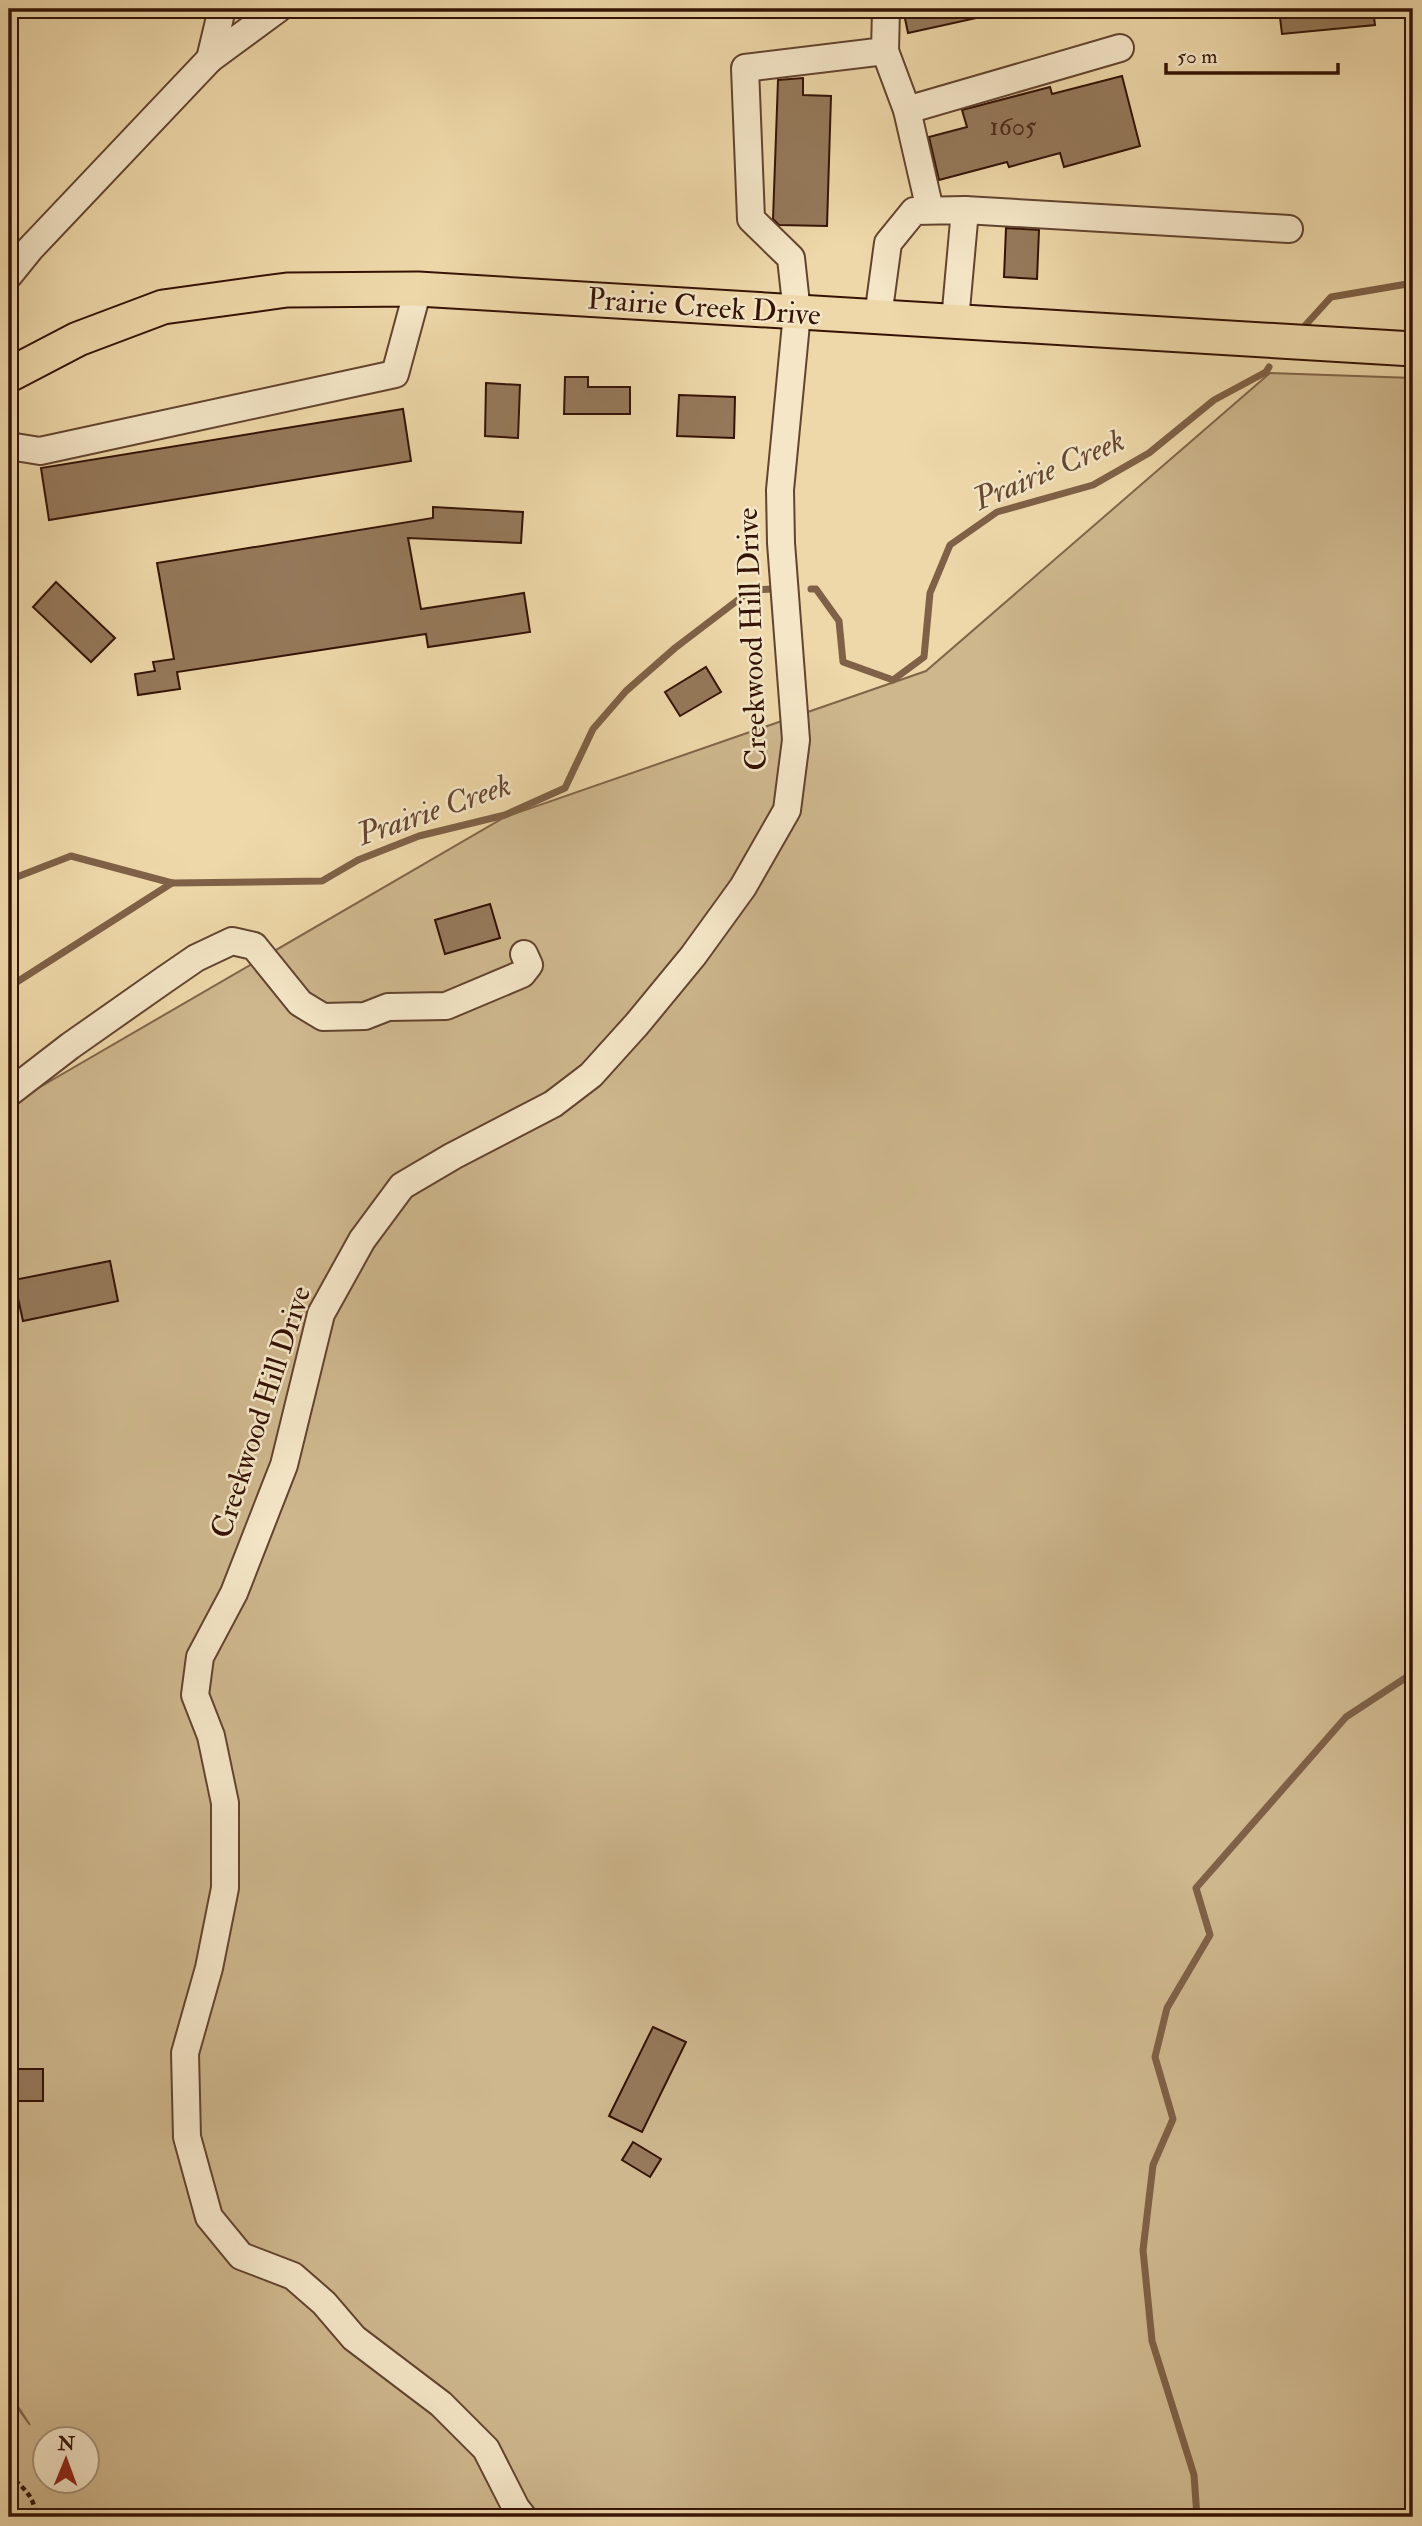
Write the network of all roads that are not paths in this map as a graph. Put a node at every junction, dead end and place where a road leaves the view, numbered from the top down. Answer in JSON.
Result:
{"nodes":[{"id":1,"x":222,"y":9,"type":"edge"},
{"id":2,"x":278,"y":9,"type":"edge"},
{"id":3,"x":886,"y":9,"type":"edge"},
{"id":4,"x":1120,"y":48,"type":"dead end"},
{"id":5,"x":885,"y":51,"type":"junction"},
{"id":6,"x":210,"y":59,"type":"junction"},
{"id":7,"x":907,"y":110,"type":"junction"},
{"id":8,"x":930,"y":210,"type":"junction"},
{"id":9,"x":965,"y":210,"type":"junction"},
{"id":10,"x":1289,"y":229,"type":"dead end"},
{"id":11,"x":9,"y":275,"type":"edge"},
{"id":12,"x":418,"y":289,"type":"junction"},
{"id":13,"x":797,"y":313,"type":"junction"},
{"id":14,"x":878,"y":317,"type":"junction"},
{"id":15,"x":955,"y":321,"type":"junction"},
{"id":16,"x":1413,"y":349,"type":"edge"},
{"id":17,"x":9,"y":375,"type":"edge"},
{"id":18,"x":9,"y":446,"type":"edge"},
{"id":19,"x":524,"y":954,"type":"dead end"},
{"id":20,"x":9,"y":1093,"type":"edge"},
{"id":21,"x":523,"y":2517,"type":"edge"}],
"edges":[{"from":1,"to":6,"type":"street"},
{"from":2,"to":6,"type":"street"},
{"from":3,"to":5,"type":"street"},
{"from":4,"to":7,"type":"street"},
{"from":5,"to":7,"type":"street"},
{"from":5,"to":13,"type":"street","name":"Creekwood Hill Drive"},
{"from":6,"to":11,"type":"street"},
{"from":7,"to":8,"type":"street"},
{"from":8,"to":9,"type":"street"},
{"from":8,"to":14,"type":"street"},
{"from":9,"to":10,"type":"street"},
{"from":9,"to":15,"type":"street"},
{"from":12,"to":13,"type":"main road","name":"Prairie Creek Drive"},
{"from":12,"to":17,"type":"main road","name":"Prairie Creek Drive"},
{"from":12,"to":18,"type":"street"},
{"from":13,"to":14,"type":"main road","name":"Prairie Creek Drive"},
{"from":13,"to":21,"type":"street","name":"Creekwood Hill Drive"},
{"from":14,"to":15,"type":"main road","name":"Prairie Creek Drive"},
{"from":15,"to":16,"type":"main road","name":"Prairie Creek Drive"},
{"from":19,"to":20,"type":"street"}]}
